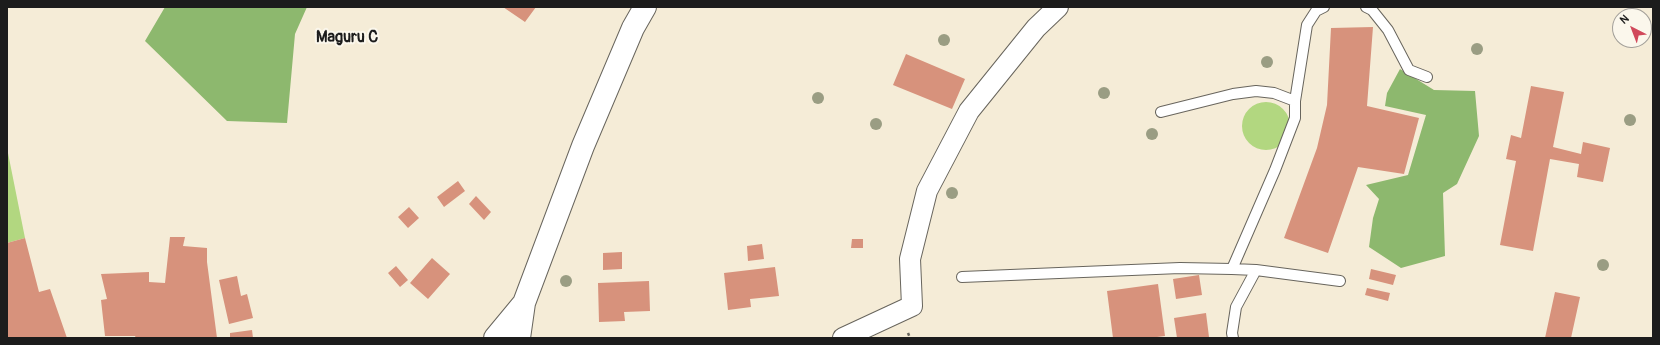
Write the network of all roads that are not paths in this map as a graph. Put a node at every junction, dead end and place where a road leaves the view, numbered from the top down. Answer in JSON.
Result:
{"nodes":[{"id":1,"x":645,"y":7,"type":"edge"},
{"id":2,"x":1058,"y":7,"type":"edge"},
{"id":3,"x":1324,"y":7,"type":"edge"},
{"id":4,"x":1366,"y":7,"type":"edge"},
{"id":5,"x":1427,"y":77,"type":"dead end"},
{"id":6,"x":1295,"y":101,"type":"junction"},
{"id":7,"x":1161,"y":112,"type":"dead end"},
{"id":8,"x":1232,"y":269,"type":"junction"},
{"id":9,"x":1256,"y":270,"type":"junction"},
{"id":10,"x":962,"y":277,"type":"dead end"},
{"id":11,"x":1340,"y":281,"type":"dead end"},
{"id":12,"x":524,"y":303,"type":"junction"},
{"id":13,"x":495,"y":338,"type":"edge"},
{"id":14,"x":519,"y":338,"type":"edge"},
{"id":15,"x":843,"y":338,"type":"edge"},
{"id":16,"x":1233,"y":338,"type":"edge"}],
"edges":[{"from":1,"to":12,"type":"street"},
{"from":2,"to":15,"type":"street"},
{"from":3,"to":6,"type":"lane"},
{"from":4,"to":5,"type":"lane"},
{"from":6,"to":7,"type":"lane"},
{"from":6,"to":8,"type":"lane"},
{"from":8,"to":9,"type":"lane"},
{"from":8,"to":10,"type":"lane"},
{"from":9,"to":11,"type":"lane"},
{"from":9,"to":16,"type":"lane"},
{"from":12,"to":13,"type":"street"},
{"from":12,"to":14,"type":"street"}]}
